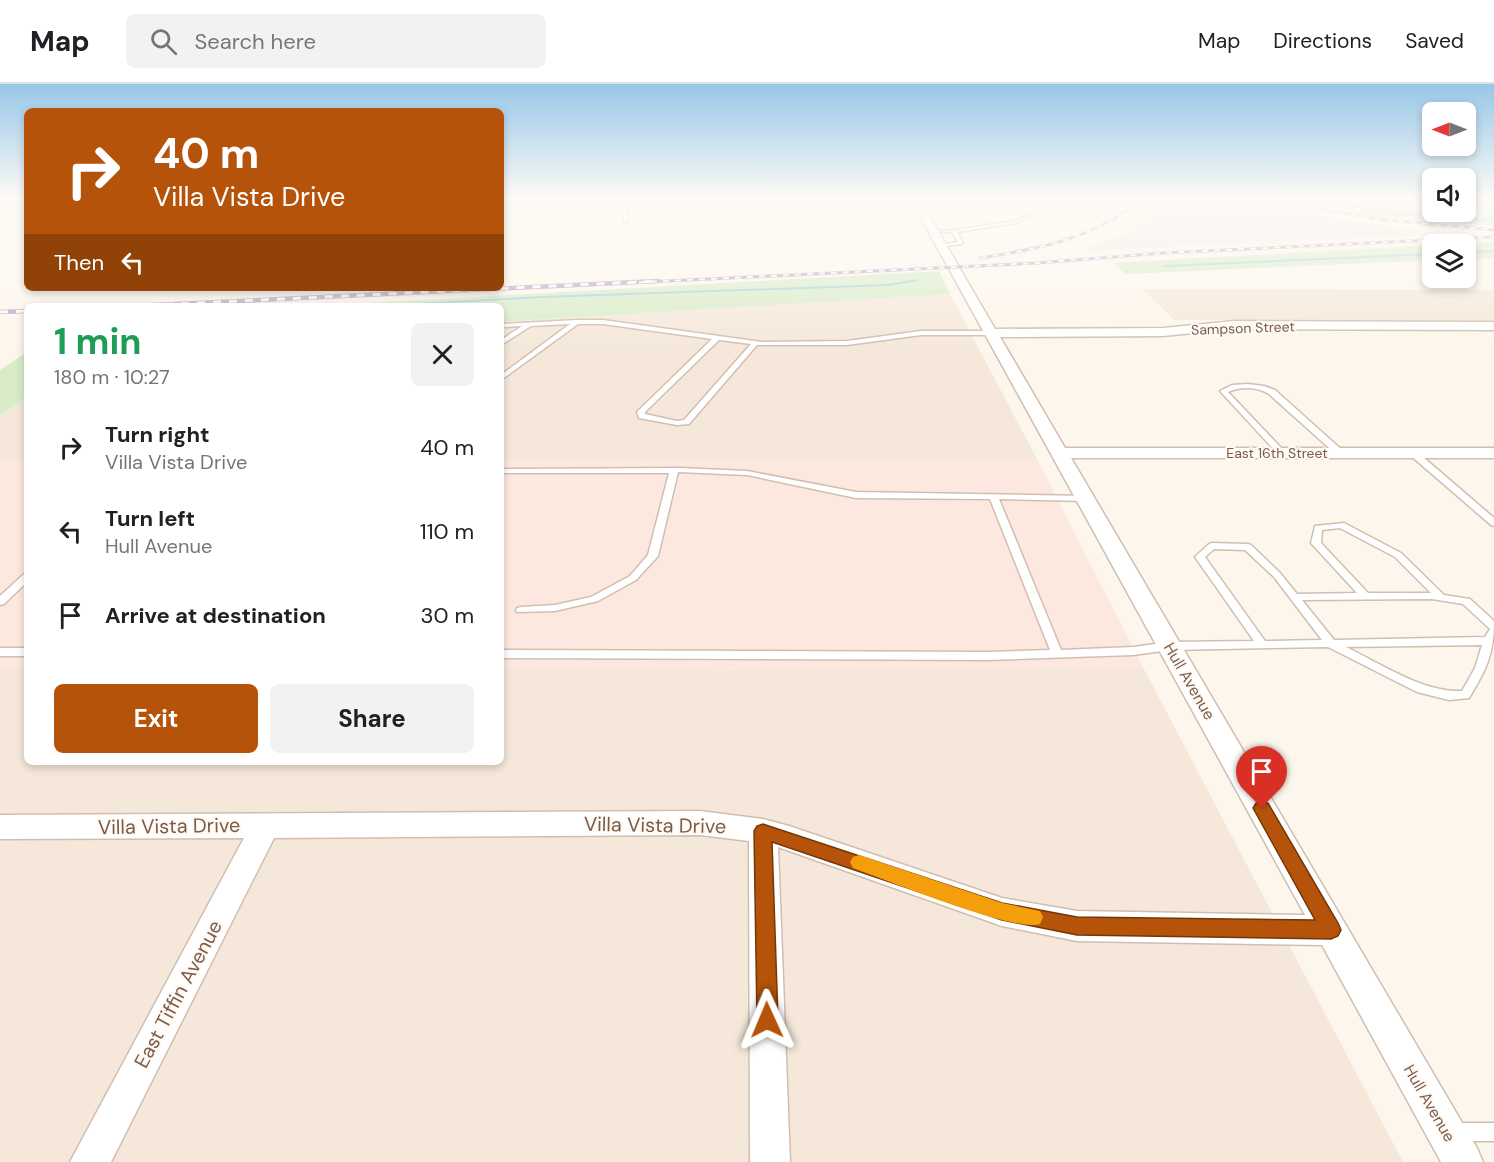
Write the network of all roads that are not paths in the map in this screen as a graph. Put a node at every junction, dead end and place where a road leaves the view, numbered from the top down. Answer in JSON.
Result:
{"nodes":[{"id":1,"x":949,"y":250,"type":"edge"},
{"id":2,"x":577,"y":322,"type":"junction"},
{"id":3,"x":505,"y":324,"type":"dead end"},
{"id":4,"x":529,"y":324,"type":"junction"},
{"id":5,"x":1494,"y":326,"type":"edge"},
{"id":6,"x":991,"y":333,"type":"junction"},
{"id":7,"x":717,"y":338,"type":"junction"},
{"id":8,"x":504,"y":341,"type":"edge"},
{"id":9,"x":756,"y":343,"type":"junction"},
{"id":10,"x":504,"y":376,"type":"edge"},
{"id":11,"x":1060,"y":453,"type":"junction"},
{"id":12,"x":1282,"y":453,"type":"junction"},
{"id":13,"x":1341,"y":453,"type":"junction"},
{"id":14,"x":1413,"y":453,"type":"junction"},
{"id":15,"x":1494,"y":453,"type":"edge"},
{"id":16,"x":674,"y":470,"type":"junction"},
{"id":17,"x":504,"y":471,"type":"edge"},
{"id":18,"x":993,"y":496,"type":"junction"},
{"id":19,"x":1086,"y":498,"type":"junction"},
{"id":20,"x":1494,"y":523,"type":"edge"},
{"id":21,"x":24,"y":579,"type":"edge"},
{"id":22,"x":1296,"y":597,"type":"junction"},
{"id":23,"x":1365,"y":597,"type":"junction"},
{"id":24,"x":1441,"y":597,"type":"junction"},
{"id":25,"x":0,"y":602,"type":"edge"},
{"id":26,"x":521,"y":610,"type":"dead end"},
{"id":27,"x":1494,"y":629,"type":"edge"},
{"id":28,"x":1488,"y":641,"type":"junction"},
{"id":29,"x":1331,"y":644,"type":"junction"},
{"id":30,"x":1262,"y":645,"type":"junction"},
{"id":31,"x":1170,"y":646,"type":"junction"},
{"id":32,"x":0,"y":652,"type":"edge"},
{"id":33,"x":24,"y":652,"type":"edge"},
{"id":34,"x":504,"y":654,"type":"edge"},
{"id":35,"x":1057,"y":654,"type":"junction"},
{"id":36,"x":266,"y":825,"type":"junction"},
{"id":37,"x":0,"y":828,"type":"edge"},
{"id":38,"x":763,"y":831,"type":"junction"},
{"id":39,"x":1331,"y":930,"type":"junction"},
{"id":40,"x":1447,"y":1132,"type":"junction"},
{"id":41,"x":1494,"y":1132,"type":"edge"},
{"id":42,"x":90,"y":1162,"type":"edge"},
{"id":43,"x":770,"y":1162,"type":"edge"},
{"id":44,"x":1463,"y":1162,"type":"edge"}],
"edges":[{"from":1,"to":6,"type":"street","name":"Hull Avenue"},
{"from":2,"to":4,"type":"lane"},
{"from":2,"to":7,"type":"lane"},
{"from":2,"to":10,"type":"lane"},
{"from":3,"to":4,"type":"lane"},
{"from":4,"to":8,"type":"lane"},
{"from":5,"to":6,"type":"street","name":"Sampson Street"},
{"from":6,"to":9,"type":"lane"},
{"from":6,"to":11,"type":"street","name":"Hull Avenue"},
{"from":7,"to":9,"type":"lane"},
{"from":7,"to":9,"type":"lane"},
{"from":11,"to":12,"type":"street","name":"East 16th Street"},
{"from":11,"to":19,"type":"street","name":"Hull Avenue"},
{"from":12,"to":13,"type":"street","name":"East 16th Street"},
{"from":12,"to":13,"type":"lane"},
{"from":13,"to":14,"type":"street","name":"East 16th Street"},
{"from":14,"to":15,"type":"street","name":"East 16th Street"},
{"from":14,"to":20,"type":"lane"},
{"from":16,"to":17,"type":"lane"},
{"from":16,"to":18,"type":"lane"},
{"from":16,"to":26,"type":"lane"},
{"from":18,"to":19,"type":"lane"},
{"from":18,"to":35,"type":"lane"},
{"from":19,"to":31,"type":"street","name":"Hull Avenue"},
{"from":21,"to":25,"type":"lane"},
{"from":22,"to":23,"type":"lane"},
{"from":22,"to":29,"type":"lane"},
{"from":22,"to":30,"type":"lane"},
{"from":23,"to":24,"type":"lane"},
{"from":23,"to":24,"type":"lane"},
{"from":24,"to":27,"type":"lane"},
{"from":27,"to":28,"type":"lane"},
{"from":28,"to":29,"type":"lane"},
{"from":28,"to":29,"type":"lane"},
{"from":29,"to":30,"type":"lane"},
{"from":30,"to":31,"type":"lane"},
{"from":31,"to":35,"type":"lane"},
{"from":31,"to":39,"type":"street","name":"Hull Avenue"},
{"from":32,"to":33,"type":"lane"},
{"from":34,"to":35,"type":"lane"},
{"from":36,"to":37,"type":"street","name":"Villa Vista Drive"},
{"from":36,"to":38,"type":"street","name":"Villa Vista Drive"},
{"from":36,"to":42,"type":"street","name":"East Tiffin Avenue"},
{"from":38,"to":39,"type":"street","name":"Villa Vista Drive"},
{"from":38,"to":43,"type":"street"},
{"from":39,"to":40,"type":"street","name":"Hull Avenue"},
{"from":40,"to":41,"type":"lane"},
{"from":40,"to":44,"type":"street","name":"Hull Avenue"}]}
